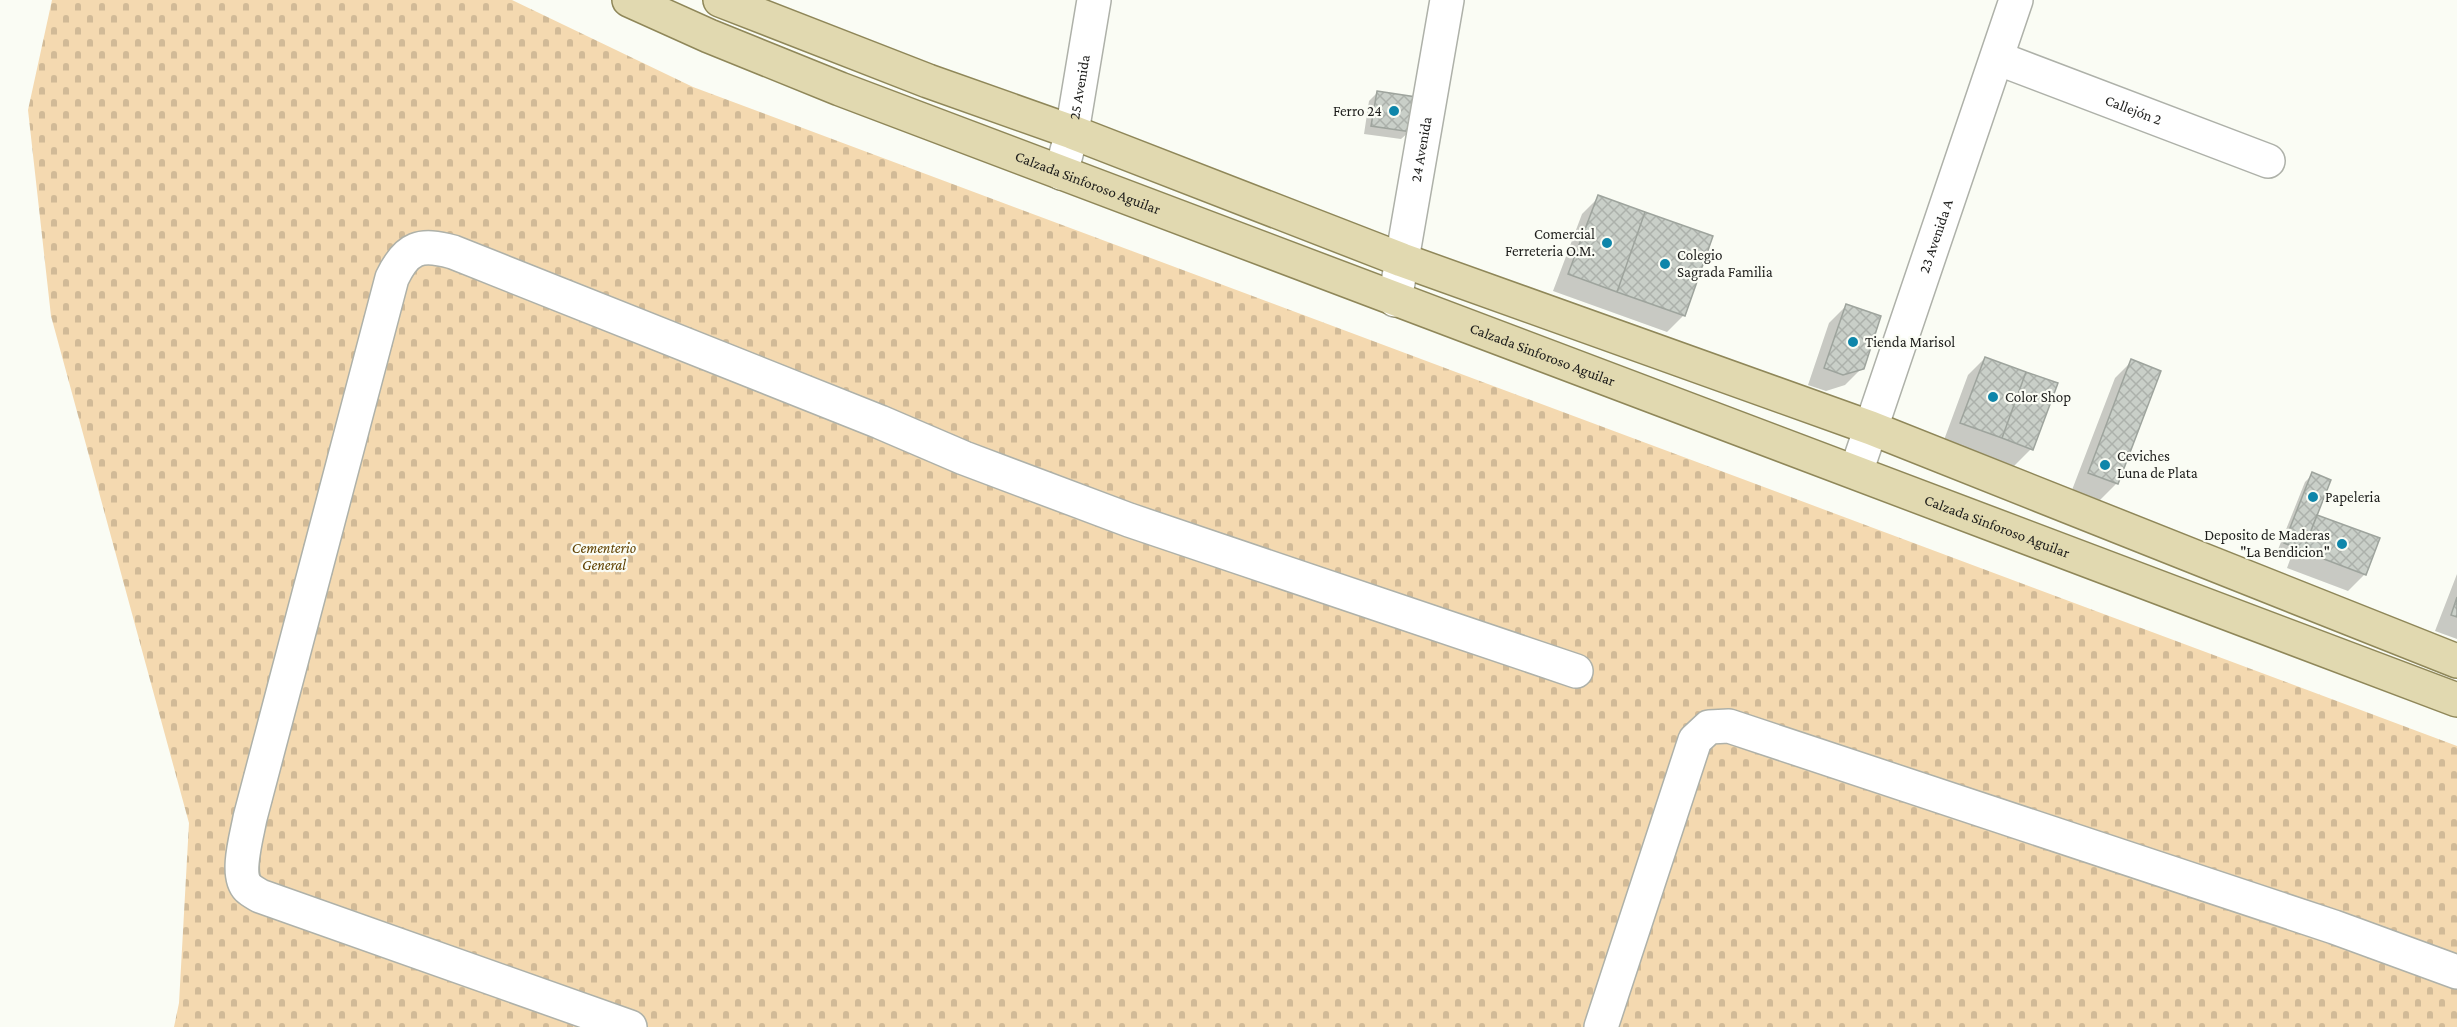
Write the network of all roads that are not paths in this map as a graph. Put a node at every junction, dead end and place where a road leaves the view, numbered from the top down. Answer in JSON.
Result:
{"nodes":[{"id":1,"x":629,"y":0,"type":"edge"},
{"id":2,"x":720,"y":0,"type":"edge"},
{"id":3,"x":1094,"y":0,"type":"edge"},
{"id":4,"x":1447,"y":0,"type":"edge"},
{"id":5,"x":2016,"y":0,"type":"edge"},
{"id":6,"x":1997,"y":58,"type":"junction"},
{"id":7,"x":1072,"y":132,"type":"junction"},
{"id":8,"x":2268,"y":161,"type":"dead end"},
{"id":9,"x":1061,"y":173,"type":"junction"},
{"id":10,"x":1402,"y":260,"type":"junction"},
{"id":11,"x":1395,"y":300,"type":"junction"},
{"id":12,"x":1871,"y":429,"type":"junction"},
{"id":13,"x":1856,"y":472,"type":"junction"},
{"id":14,"x":2457,"y":661,"type":"edge"},
{"id":15,"x":1576,"y":671,"type":"dead end"},
{"id":16,"x":2457,"y":700,"type":"edge"},
{"id":17,"x":2457,"y":972,"type":"edge"},
{"id":18,"x":630,"y":1027,"type":"edge"},
{"id":19,"x":1601,"y":1027,"type":"edge"}],
"edges":[{"from":1,"to":9,"type":"main road","name":"Calzada Sinforoso Aguilar"},
{"from":2,"to":7,"type":"main road"},
{"from":3,"to":7,"type":"street","name":"25 Avenida"},
{"from":4,"to":10,"type":"street","name":"24 Avenida"},
{"from":5,"to":6,"type":"street","name":"23 Avenida A"},
{"from":6,"to":8,"type":"street","name":"Callejón 2"},
{"from":6,"to":12,"type":"street","name":"23 Avenida A"},
{"from":7,"to":9,"type":"street","name":"25 Avenida"},
{"from":7,"to":10,"type":"main road"},
{"from":9,"to":11,"type":"main road","name":"Calzada Sinforoso Aguilar"},
{"from":10,"to":11,"type":"street","name":"24 Avenida"},
{"from":10,"to":12,"type":"main road"},
{"from":11,"to":13,"type":"main road","name":"Calzada Sinforoso Aguilar"},
{"from":12,"to":13,"type":"street","name":"23 Avenida A"},
{"from":12,"to":14,"type":"main road"},
{"from":13,"to":16,"type":"main road","name":"Calzada Sinforoso Aguilar"},
{"from":15,"to":18,"type":"street"},
{"from":17,"to":19,"type":"street"}]}
